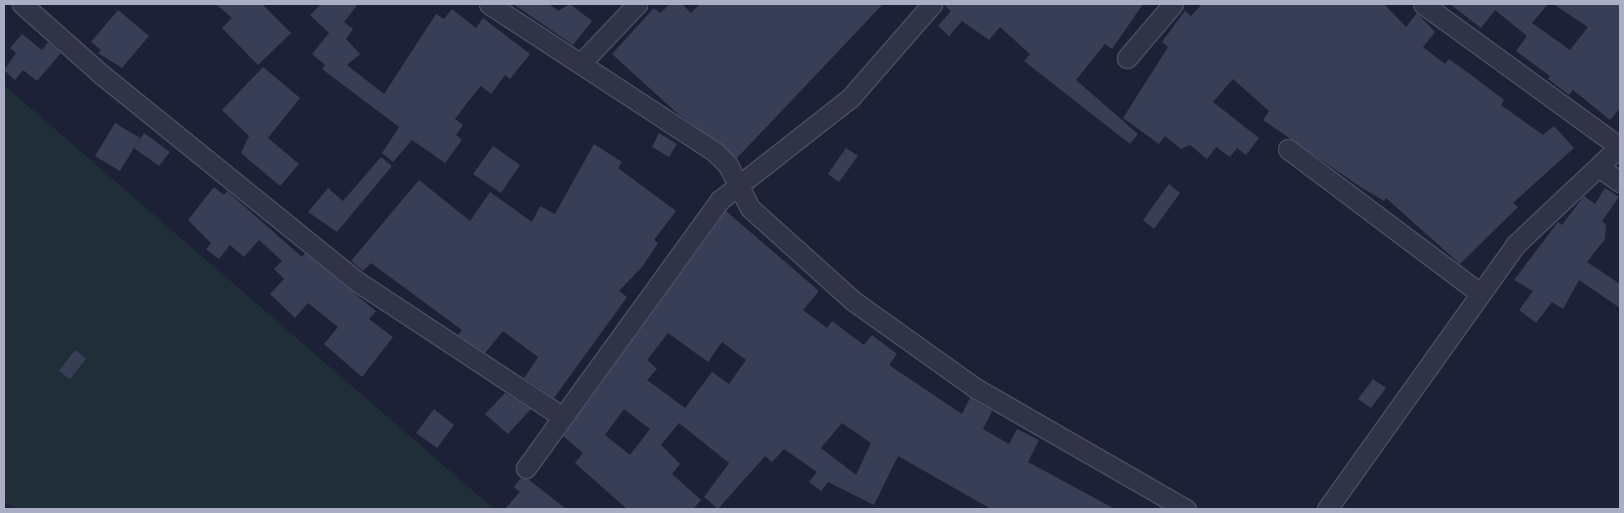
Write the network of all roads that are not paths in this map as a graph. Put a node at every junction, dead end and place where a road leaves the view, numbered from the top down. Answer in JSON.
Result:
{"nodes":[{"id":1,"x":22,"y":4,"type":"edge"},
{"id":2,"x":489,"y":4,"type":"edge"},
{"id":3,"x":637,"y":4,"type":"edge"},
{"id":4,"x":932,"y":4,"type":"edge"},
{"id":5,"x":1173,"y":4,"type":"edge"},
{"id":6,"x":1423,"y":4,"type":"edge"},
{"id":7,"x":1127,"y":58,"type":"dead end"},
{"id":8,"x":583,"y":62,"type":"junction"},
{"id":9,"x":1620,"y":147,"type":"edge"},
{"id":10,"x":1288,"y":148,"type":"dead end"},
{"id":11,"x":1599,"y":167,"type":"junction"},
{"id":12,"x":1620,"y":182,"type":"edge"},
{"id":13,"x":739,"y":186,"type":"junction"},
{"id":14,"x":1480,"y":293,"type":"junction"},
{"id":15,"x":561,"y":416,"type":"junction"},
{"id":16,"x":526,"y":468,"type":"dead end"},
{"id":17,"x":1186,"y":509,"type":"edge"},
{"id":18,"x":1327,"y":509,"type":"edge"}],
"edges":[{"from":1,"to":15,"type":"street"},
{"from":2,"to":8,"type":"street"},
{"from":3,"to":8,"type":"street"},
{"from":4,"to":13,"type":"street"},
{"from":5,"to":7,"type":"street"},
{"from":6,"to":9,"type":"street"},
{"from":8,"to":13,"type":"street"},
{"from":9,"to":11,"type":"street"},
{"from":10,"to":14,"type":"street"},
{"from":11,"to":12,"type":"street"},
{"from":11,"to":14,"type":"street"},
{"from":13,"to":15,"type":"street"},
{"from":13,"to":17,"type":"street"},
{"from":14,"to":18,"type":"street"},
{"from":15,"to":16,"type":"street"}]}
